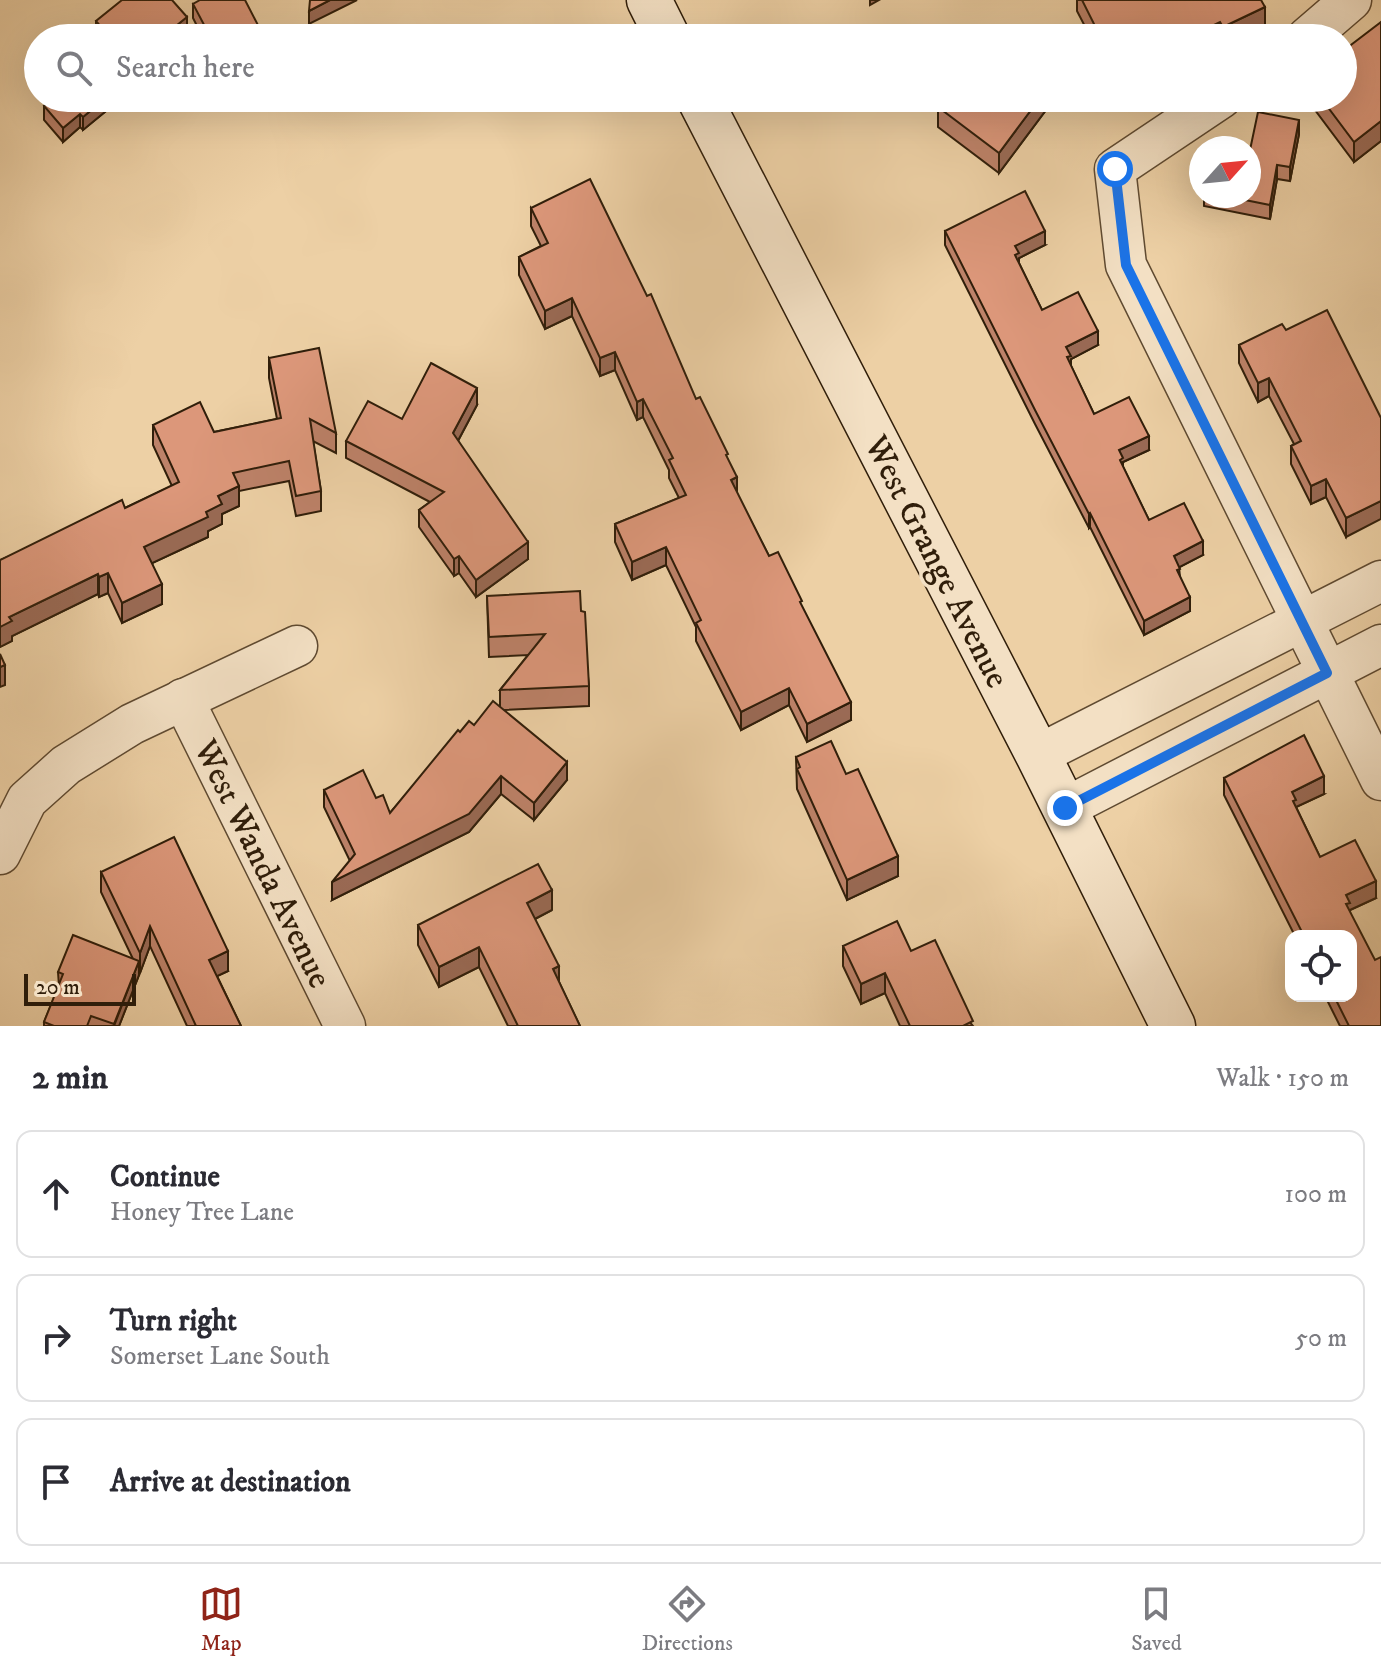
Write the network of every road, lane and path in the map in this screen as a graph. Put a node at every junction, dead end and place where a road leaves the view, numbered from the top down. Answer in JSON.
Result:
{"nodes":[{"id":1,"x":649,"y":0,"type":"edge"},
{"id":2,"x":1351,"y":0,"type":"edge"},
{"id":3,"x":661,"y":24,"type":"edge"},
{"id":4,"x":1323,"y":24,"type":"edge"},
{"id":5,"x":706,"y":112,"type":"edge"},
{"id":6,"x":1200,"y":112,"type":"edge"},
{"id":7,"x":1381,"y":581,"type":"edge"},
{"id":8,"x":1301,"y":621,"type":"junction"},
{"id":9,"x":1381,"y":645,"type":"edge"},
{"id":10,"x":297,"y":646,"type":"dead end"},
{"id":11,"x":1327,"y":673,"type":"junction"},
{"id":12,"x":183,"y":699,"type":"junction"},
{"id":13,"x":1038,"y":755,"type":"junction"},
{"id":14,"x":1381,"y":780,"type":"edge"},
{"id":15,"x":1065,"y":808,"type":"junction"},
{"id":16,"x":0,"y":854,"type":"edge"},
{"id":17,"x":345,"y":1026,"type":"edge"},
{"id":18,"x":1173,"y":1026,"type":"edge"}],
"edges":[{"from":1,"to":3,"type":"street"},
{"from":2,"to":4,"type":"street"},
{"from":5,"to":13,"type":"street","name":"West Grange Avenue"},
{"from":6,"to":8,"type":"street"},
{"from":7,"to":8,"type":"street"},
{"from":8,"to":11,"type":"street"},
{"from":8,"to":13,"type":"street"},
{"from":9,"to":11,"type":"street"},
{"from":10,"to":12,"type":"street"},
{"from":11,"to":14,"type":"street"},
{"from":11,"to":15,"type":"street"},
{"from":12,"to":16,"type":"street"},
{"from":12,"to":17,"type":"street","name":"West Wanda Avenue"},
{"from":13,"to":15,"type":"street","name":"West Grange Avenue"},
{"from":15,"to":18,"type":"street","name":"West Grange Avenue"}]}
